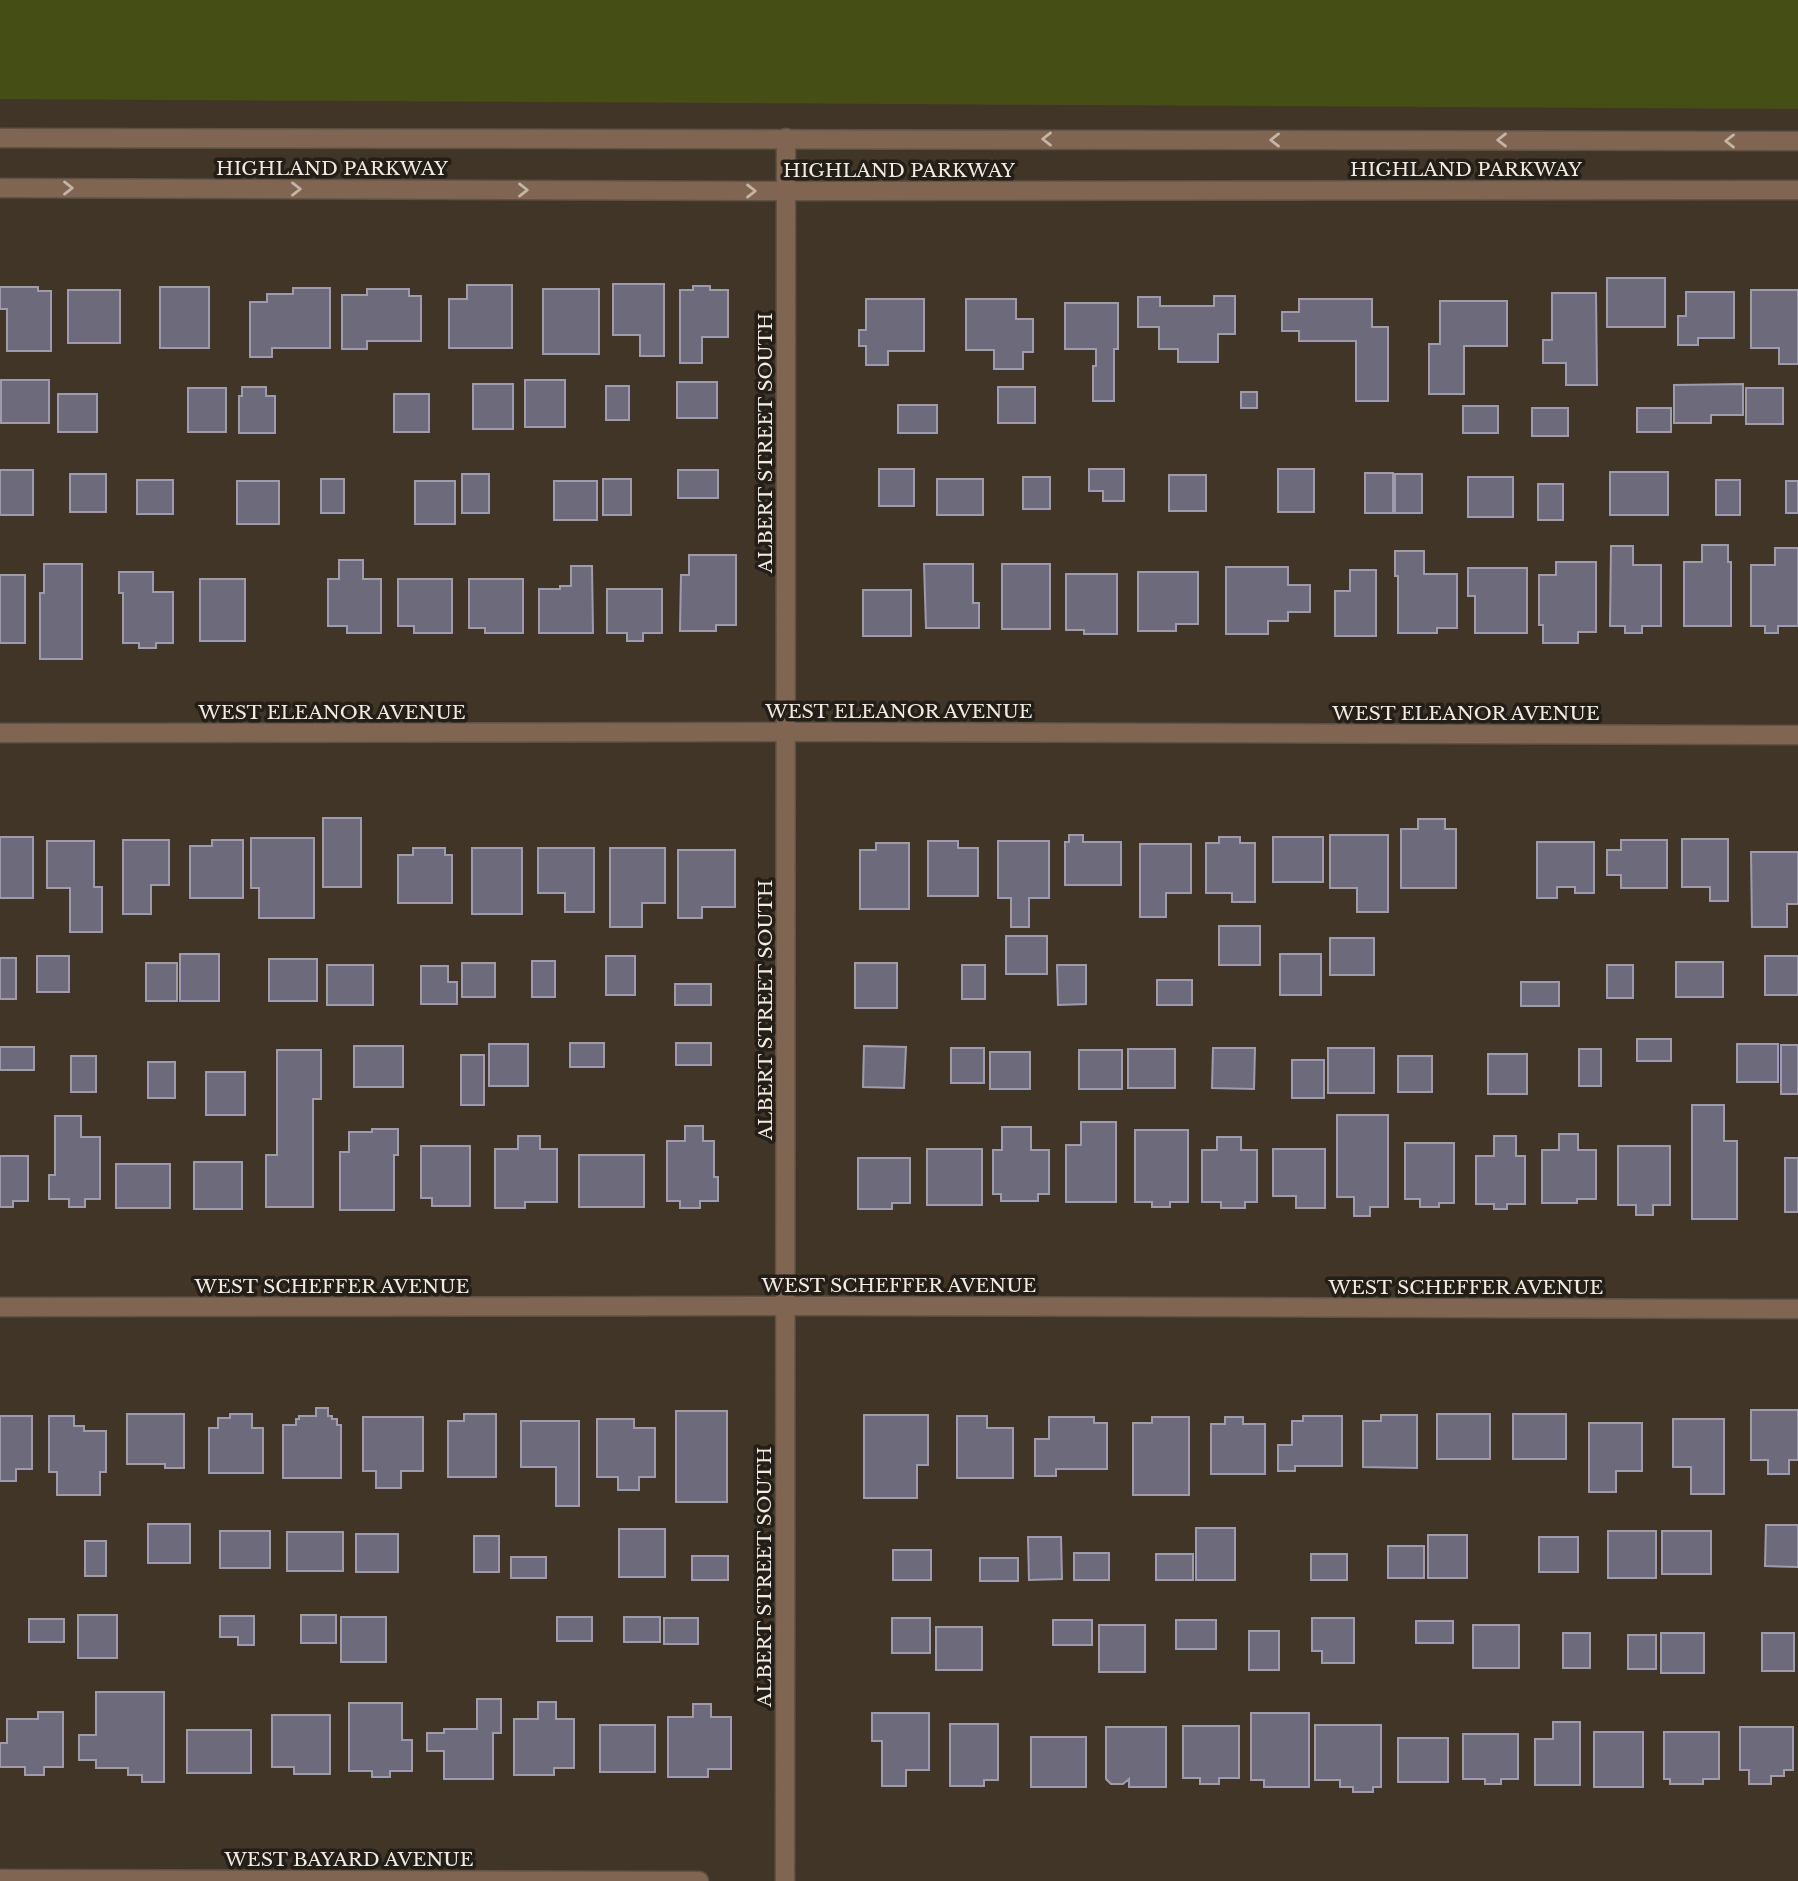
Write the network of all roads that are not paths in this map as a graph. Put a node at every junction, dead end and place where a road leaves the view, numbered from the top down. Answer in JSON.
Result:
{"nodes":[{"id":1,"x":0,"y":138,"type":"edge"},
{"id":2,"x":786,"y":138,"type":"junction"},
{"id":3,"x":1798,"y":141,"type":"edge"},
{"id":4,"x":0,"y":188,"type":"edge"},
{"id":5,"x":1798,"y":190,"type":"edge"},
{"id":6,"x":787,"y":191,"type":"junction"},
{"id":7,"x":786,"y":732,"type":"junction"},
{"id":8,"x":0,"y":733,"type":"edge"},
{"id":9,"x":1798,"y":736,"type":"edge"},
{"id":10,"x":786,"y":1306,"type":"junction"},
{"id":11,"x":0,"y":1307,"type":"edge"},
{"id":12,"x":1798,"y":1309,"type":"edge"},
{"id":13,"x":0,"y":1879,"type":"edge"},
{"id":14,"x":699,"y":1881,"type":"edge"},
{"id":15,"x":785,"y":1881,"type":"edge"}],
"edges":[{"from":1,"to":2,"type":"street","name":"HIGHLAND PARKWAY"},
{"from":3,"to":2,"type":"street","name":"HIGHLAND PARKWAY","one_way":true},
{"from":2,"to":6,"type":"street","name":"ALBERT STREET SOUTH"},
{"from":4,"to":6,"type":"street","name":"HIGHLAND PARKWAY","one_way":true},
{"from":5,"to":6,"type":"street","name":"HIGHLAND PARKWAY"},
{"from":6,"to":7,"type":"street","name":"ALBERT STREET SOUTH"},
{"from":7,"to":8,"type":"street","name":"WEST ELEANOR AVENUE"},
{"from":7,"to":9,"type":"street","name":"WEST ELEANOR AVENUE"},
{"from":7,"to":10,"type":"street","name":"ALBERT STREET SOUTH"},
{"from":10,"to":11,"type":"street","name":"WEST SCHEFFER AVENUE"},
{"from":10,"to":12,"type":"street","name":"WEST SCHEFFER AVENUE"},
{"from":10,"to":15,"type":"street","name":"ALBERT STREET SOUTH"},
{"from":13,"to":14,"type":"street","name":"WEST BAYARD AVENUE"}]}
